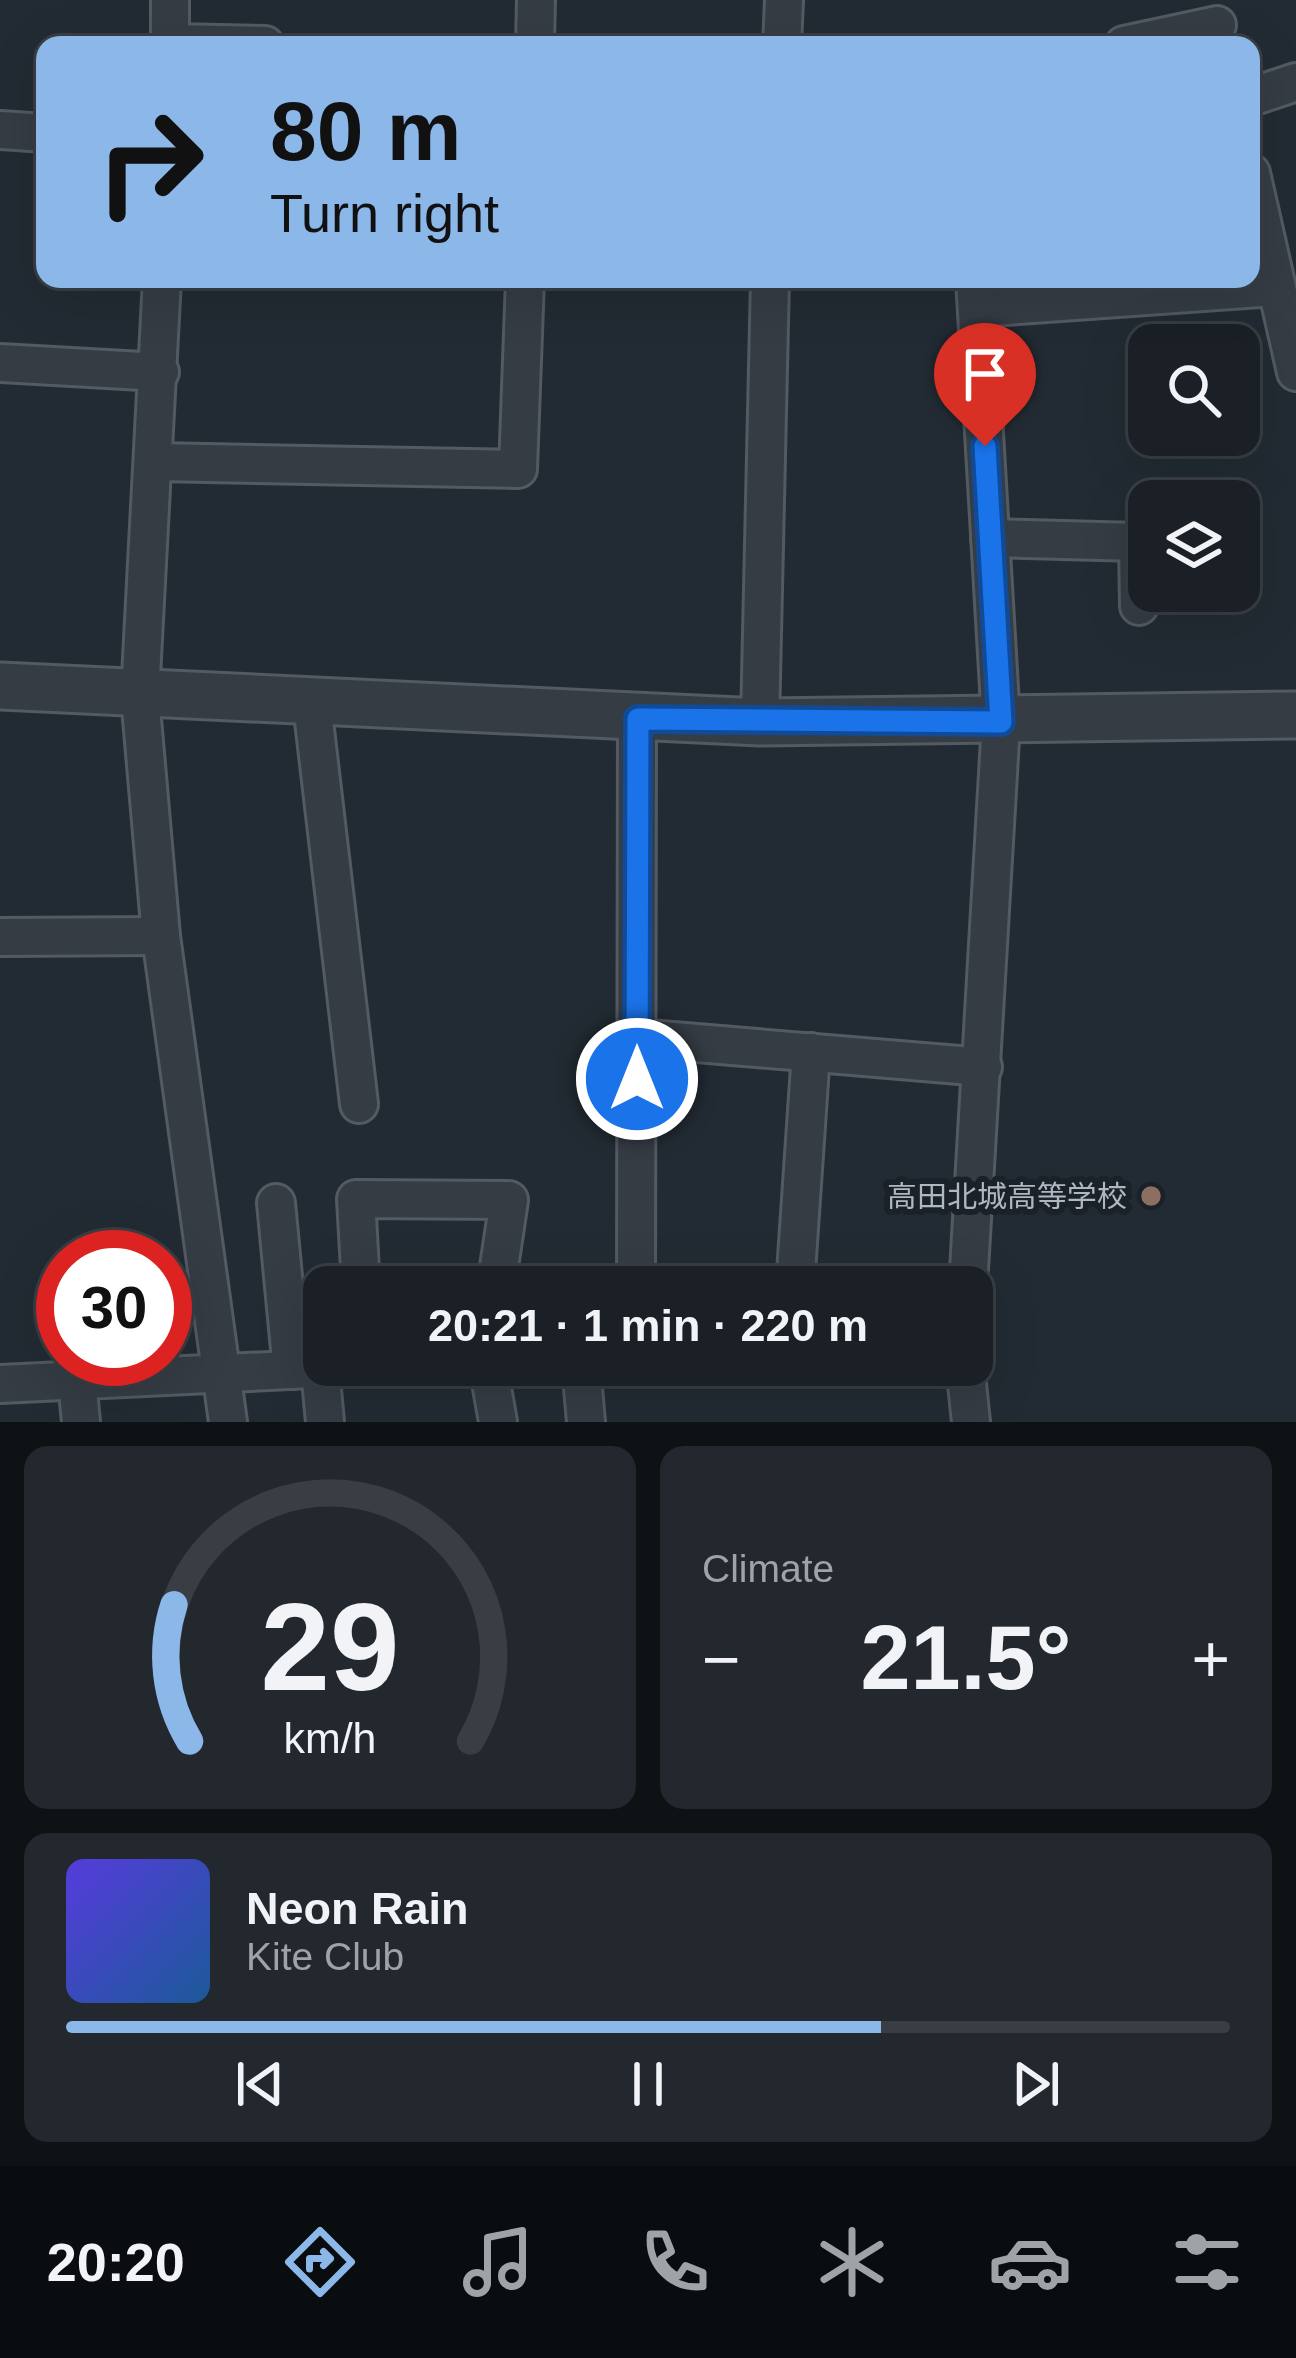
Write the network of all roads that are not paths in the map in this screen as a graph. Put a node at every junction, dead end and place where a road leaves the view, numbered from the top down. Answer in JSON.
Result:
{"nodes":[{"id":1,"x":170,"y":0,"type":"edge"},
{"id":2,"x":536,"y":0,"type":"edge"},
{"id":3,"x":784,"y":0,"type":"edge"},
{"id":4,"x":1216,"y":23,"type":"edge"},
{"id":5,"x":170,"y":36,"type":"edge"},
{"id":6,"x":535,"y":36,"type":"edge"},
{"id":7,"x":782,"y":36,"type":"edge"},
{"id":8,"x":1162,"y":36,"type":"edge"},
{"id":9,"x":1296,"y":82,"type":"edge"},
{"id":10,"x":1260,"y":94,"type":"edge"},
{"id":11,"x":0,"y":130,"type":"edge"},
{"id":12,"x":36,"y":132,"type":"edge"},
{"id":13,"x":1260,"y":214,"type":"edge"},
{"id":14,"x":1260,"y":287,"type":"edge"},
{"id":15,"x":1276,"y":287,"type":"junction"},
{"id":16,"x":162,"y":288,"type":"edge"},
{"id":17,"x":525,"y":288,"type":"edge"},
{"id":18,"x":770,"y":288,"type":"edge"},
{"id":19,"x":1233,"y":288,"type":"edge"},
{"id":20,"x":976,"y":294,"type":"edge"},
{"id":21,"x":0,"y":363,"type":"edge"},
{"id":22,"x":160,"y":372,"type":"junction"},
{"id":23,"x":1296,"y":372,"type":"edge"},
{"id":24,"x":156,"y":462,"type":"junction"},
{"id":25,"x":990,"y":538,"type":"junction"},
{"id":26,"x":1128,"y":542,"type":"edge"},
{"id":27,"x":0,"y":686,"type":"edge"},
{"id":28,"x":140,"y":696,"type":"junction"},
{"id":29,"x":312,"y":704,"type":"junction"},
{"id":30,"x":1296,"y":715,"type":"edge"},
{"id":31,"x":638,"y":719,"type":"junction"},
{"id":32,"x":760,"y":722,"type":"junction"},
{"id":33,"x":1001,"y":722,"type":"junction"},
{"id":34,"x":161,"y":936,"type":"junction"},
{"id":35,"x":0,"y":937,"type":"edge"},
{"id":36,"x":637,"y":1038,"type":"junction"},
{"id":37,"x":811,"y":1052,"type":"junction"},
{"id":38,"x":983,"y":1067,"type":"junction"},
{"id":39,"x":359,"y":1104,"type":"dead end"},
{"id":40,"x":276,"y":1203,"type":"dead end"},
{"id":41,"x":360,"y":1266,"type":"edge"},
{"id":42,"x":499,"y":1266,"type":"edge"},
{"id":43,"x":636,"y":1266,"type":"edge"},
{"id":44,"x":796,"y":1266,"type":"edge"},
{"id":45,"x":969,"y":1266,"type":"edge"},
{"id":46,"x":303,"y":1352,"type":"edge"},
{"id":47,"x":303,"y":1369,"type":"edge"},
{"id":48,"x":221,"y":1374,"type":"junction"},
{"id":49,"x":192,"y":1375,"type":"edge"},
{"id":50,"x":36,"y":1382,"type":"edge"},
{"id":51,"x":0,"y":1384,"type":"edge"},
{"id":52,"x":77,"y":1386,"type":"edge"},
{"id":53,"x":312,"y":1386,"type":"edge"},
{"id":54,"x":492,"y":1386,"type":"edge"},
{"id":55,"x":583,"y":1386,"type":"edge"},
{"id":56,"x":967,"y":1386,"type":"edge"},
{"id":57,"x":80,"y":1422,"type":"edge"},
{"id":58,"x":228,"y":1422,"type":"edge"},
{"id":59,"x":325,"y":1422,"type":"edge"},
{"id":60,"x":498,"y":1422,"type":"edge"},
{"id":61,"x":586,"y":1422,"type":"edge"},
{"id":62,"x":970,"y":1422,"type":"edge"}],
"edges":[{"from":1,"to":5,"type":"street"},
{"from":2,"to":6,"type":"street"},
{"from":3,"to":7,"type":"street"},
{"from":4,"to":8,"type":"street"},
{"from":9,"to":10,"type":"street"},
{"from":11,"to":12,"type":"street"},
{"from":13,"to":15,"type":"street"},
{"from":14,"to":15,"type":"street"},
{"from":15,"to":23,"type":"street"},
{"from":16,"to":22,"type":"street"},
{"from":17,"to":24,"type":"street"},
{"from":18,"to":32,"type":"street"},
{"from":19,"to":20,"type":"street"},
{"from":20,"to":25,"type":"street"},
{"from":21,"to":22,"type":"street"},
{"from":22,"to":24,"type":"street"},
{"from":24,"to":28,"type":"street"},
{"from":25,"to":26,"type":"street"},
{"from":25,"to":33,"type":"street"},
{"from":27,"to":28,"type":"street"},
{"from":28,"to":29,"type":"street"},
{"from":28,"to":34,"type":"street"},
{"from":29,"to":31,"type":"street"},
{"from":29,"to":39,"type":"street"},
{"from":30,"to":33,"type":"street"},
{"from":31,"to":32,"type":"street"},
{"from":31,"to":36,"type":"street"},
{"from":32,"to":33,"type":"street"},
{"from":33,"to":38,"type":"street"},
{"from":34,"to":35,"type":"street"},
{"from":34,"to":48,"type":"street"},
{"from":36,"to":37,"type":"street"},
{"from":36,"to":43,"type":"street"},
{"from":37,"to":38,"type":"street"},
{"from":37,"to":44,"type":"street"},
{"from":38,"to":45,"type":"street"},
{"from":40,"to":46,"type":"street"},
{"from":41,"to":42,"type":"street"},
{"from":47,"to":48,"type":"street"},
{"from":48,"to":49,"type":"street"},
{"from":48,"to":58,"type":"street"},
{"from":50,"to":51,"type":"street"},
{"from":52,"to":57,"type":"street"},
{"from":53,"to":59,"type":"street"},
{"from":54,"to":60,"type":"street"},
{"from":55,"to":61,"type":"street"},
{"from":56,"to":62,"type":"street"}]}
